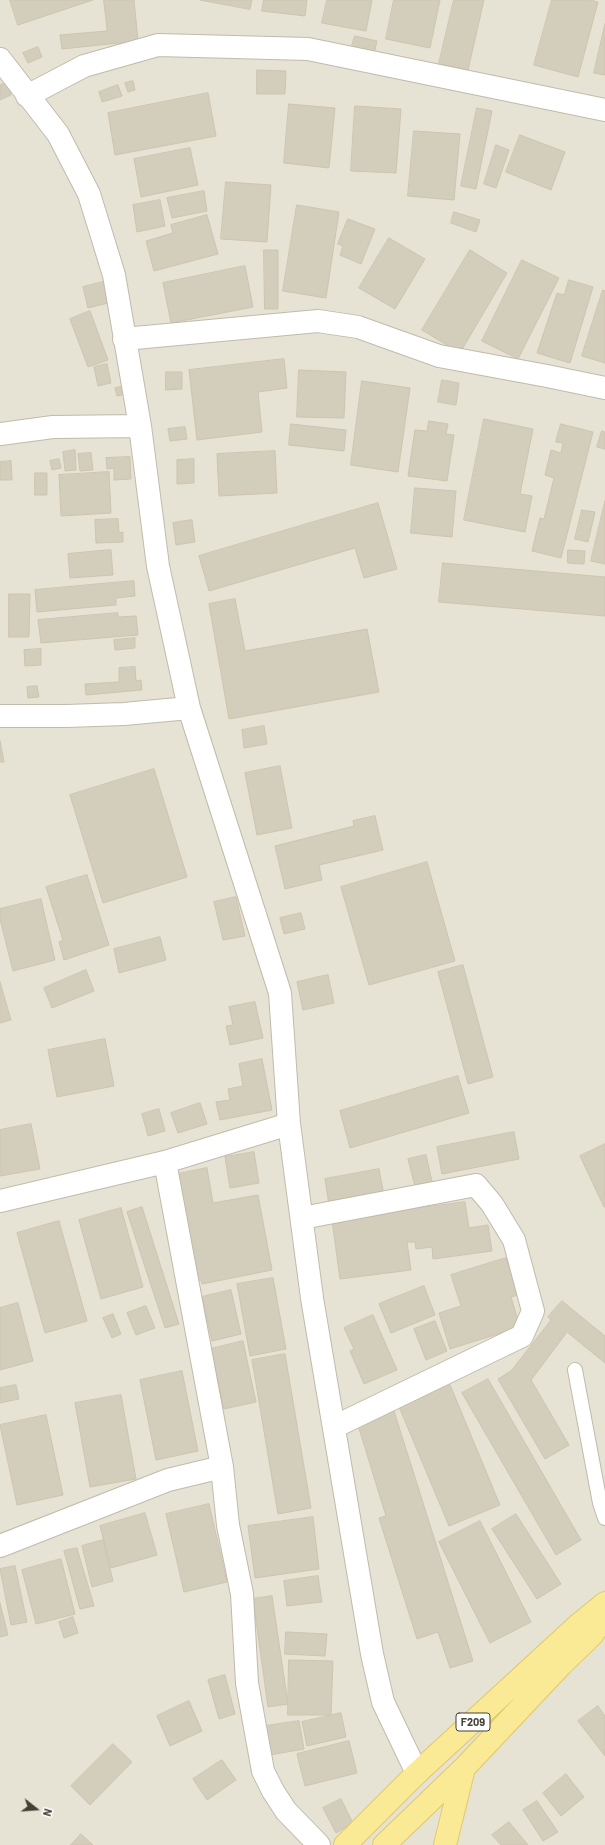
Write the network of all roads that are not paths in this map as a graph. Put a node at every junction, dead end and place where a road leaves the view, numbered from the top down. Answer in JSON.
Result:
{"nodes":[{"id":1,"x":0,"y":59,"type":"edge"},
{"id":2,"x":27,"y":96,"type":"junction"},
{"id":3,"x":605,"y":110,"type":"edge"},
{"id":4,"x":124,"y":339,"type":"junction"},
{"id":5,"x":605,"y":388,"type":"edge"},
{"id":6,"x":140,"y":426,"type":"junction"},
{"id":7,"x":0,"y":434,"type":"edge"},
{"id":8,"x":189,"y":708,"type":"junction"},
{"id":9,"x":0,"y":716,"type":"edge"},
{"id":10,"x":288,"y":1124,"type":"junction"},
{"id":11,"x":165,"y":1162,"type":"junction"},
{"id":12,"x":0,"y":1201,"type":"edge"},
{"id":13,"x":302,"y":1218,"type":"junction"},
{"id":14,"x":575,"y":1370,"type":"dead end"},
{"id":15,"x":334,"y":1426,"type":"junction"},
{"id":16,"x":222,"y":1467,"type":"junction"},
{"id":17,"x":605,"y":1518,"type":"edge"},
{"id":18,"x":0,"y":1546,"type":"edge"},
{"id":19,"x":605,"y":1603,"type":"edge"},
{"id":20,"x":605,"y":1617,"type":"edge"},
{"id":21,"x":464,"y":1768,"type":"junction"},
{"id":22,"x":417,"y":1773,"type":"junction"},
{"id":23,"x":319,"y":1845,"type":"edge"},
{"id":24,"x":345,"y":1845,"type":"edge"},
{"id":25,"x":384,"y":1845,"type":"edge"},
{"id":26,"x":445,"y":1845,"type":"edge"}],
"edges":[{"from":1,"to":2,"type":"street"},
{"from":2,"to":3,"type":"street"},
{"from":2,"to":4,"type":"street"},
{"from":4,"to":5,"type":"street"},
{"from":4,"to":6,"type":"street"},
{"from":6,"to":7,"type":"street"},
{"from":6,"to":8,"type":"street"},
{"from":8,"to":9,"type":"street"},
{"from":8,"to":10,"type":"street"},
{"from":10,"to":11,"type":"street"},
{"from":10,"to":13,"type":"street"},
{"from":11,"to":12,"type":"street"},
{"from":11,"to":16,"type":"street"},
{"from":13,"to":15,"type":"street"},
{"from":13,"to":15,"type":"street"},
{"from":14,"to":17,"type":"lane"},
{"from":15,"to":22,"type":"street"},
{"from":16,"to":18,"type":"street"},
{"from":16,"to":23,"type":"street"},
{"from":19,"to":22,"type":"main road","number":"F209"},
{"from":20,"to":21,"type":"main road","number":"F209"},
{"from":21,"to":25,"type":"main road","number":"F209"},
{"from":21,"to":26,"type":"main road"},
{"from":22,"to":24,"type":"main road","number":"F209"}]}
